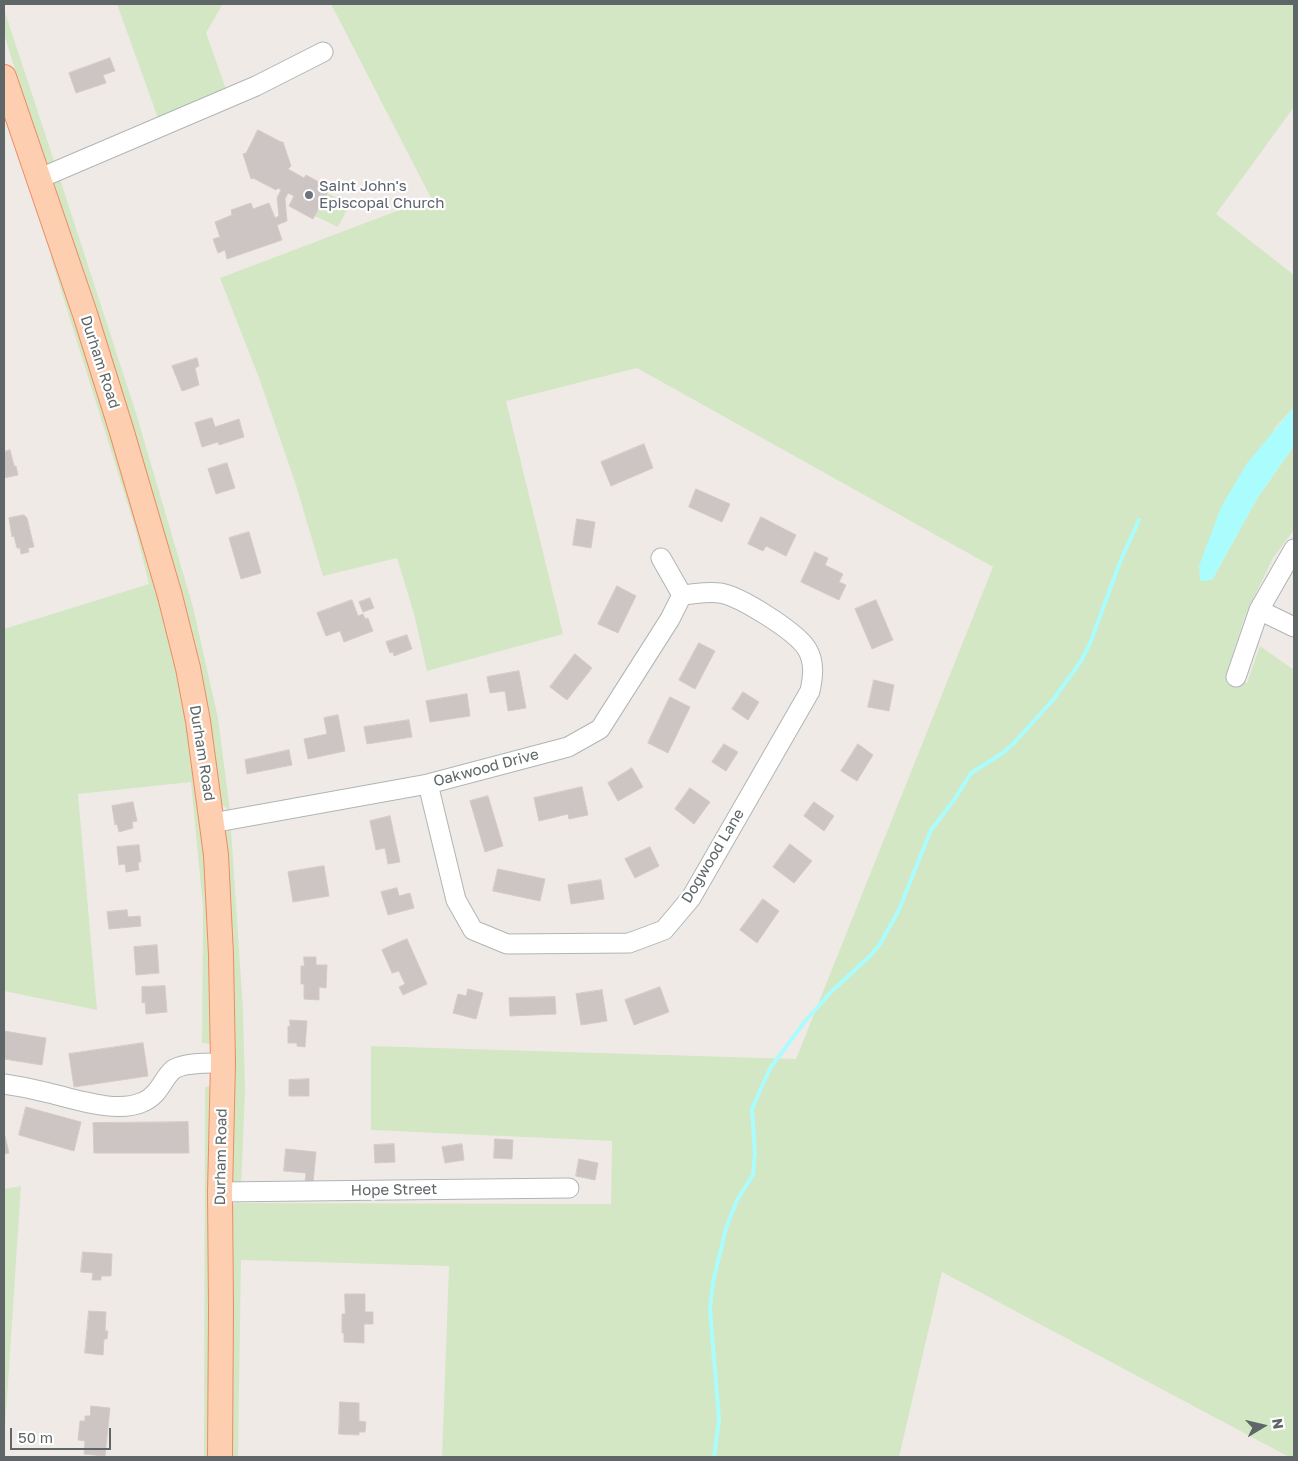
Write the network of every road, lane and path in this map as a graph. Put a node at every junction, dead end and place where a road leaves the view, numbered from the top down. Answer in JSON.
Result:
{"nodes":[{"id":1,"x":323,"y":52,"type":"dead end"},
{"id":2,"x":4,"y":77,"type":"edge"},
{"id":3,"x":38,"y":178,"type":"junction"},
{"id":4,"x":1294,"y":548,"type":"edge"},
{"id":5,"x":661,"y":558,"type":"dead end"},
{"id":6,"x":682,"y":595,"type":"junction"},
{"id":7,"x":1259,"y":610,"type":"junction"},
{"id":8,"x":1294,"y":627,"type":"edge"},
{"id":9,"x":1236,"y":677,"type":"dead end"},
{"id":10,"x":428,"y":784,"type":"junction"},
{"id":11,"x":212,"y":824,"type":"junction"},
{"id":12,"x":223,"y":1062,"type":"junction"},
{"id":13,"x":4,"y":1084,"type":"edge"},
{"id":14,"x":569,"y":1188,"type":"dead end"},
{"id":15,"x":220,"y":1192,"type":"junction"},
{"id":16,"x":220,"y":1457,"type":"edge"}],
"edges":[{"from":1,"to":3,"type":"street"},
{"from":2,"to":3,"type":"main road","name":"Durham Road"},
{"from":3,"to":11,"type":"main road","name":"Durham Road"},
{"from":4,"to":7,"type":"street"},
{"from":5,"to":6,"type":"street"},
{"from":6,"to":10,"type":"street","name":"Oakwood Drive"},
{"from":6,"to":10,"type":"street","name":"Dogwood Lane"},
{"from":7,"to":8,"type":"street"},
{"from":7,"to":9,"type":"street"},
{"from":10,"to":11,"type":"street","name":"Oakwood Drive"},
{"from":11,"to":12,"type":"main road","name":"Durham Road"},
{"from":12,"to":13,"type":"street"},
{"from":12,"to":15,"type":"main road","name":"Durham Road"},
{"from":14,"to":15,"type":"street","name":"Hope Street"},
{"from":15,"to":16,"type":"main road","name":"Durham Road"}]}
